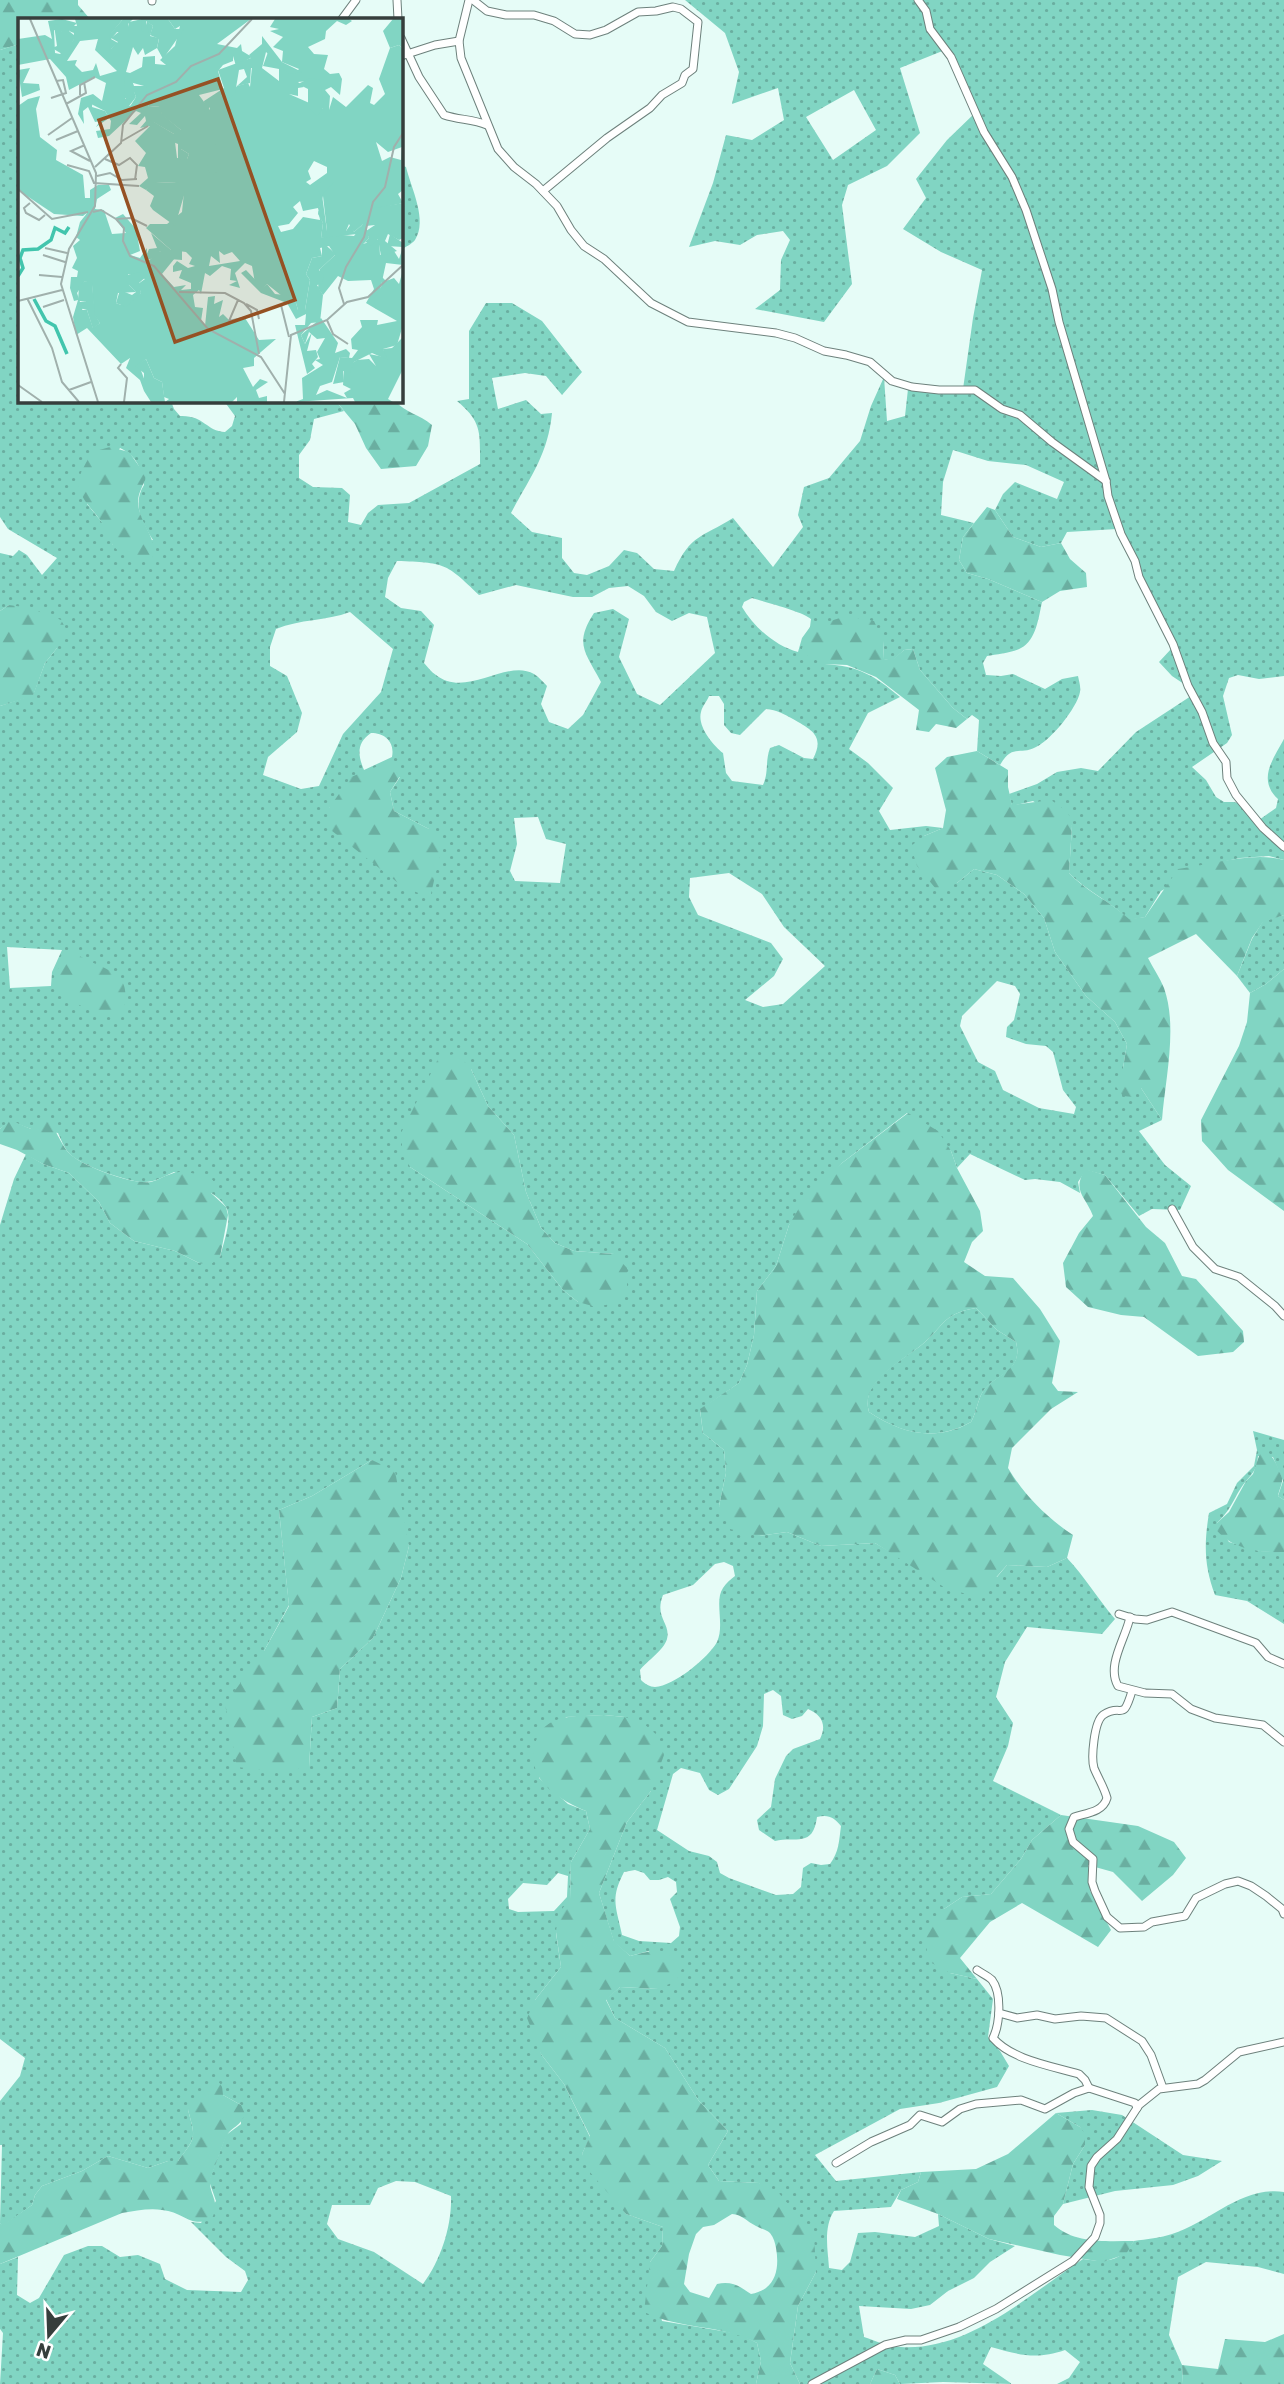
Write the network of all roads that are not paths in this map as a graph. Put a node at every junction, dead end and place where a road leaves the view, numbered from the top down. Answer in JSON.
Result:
{"nodes":[{"id":1,"x":356,"y":0,"type":"edge"},
{"id":2,"x":397,"y":0,"type":"edge"},
{"id":3,"x":471,"y":0,"type":"edge"},
{"id":4,"x":918,"y":0,"type":"edge"},
{"id":5,"x":343,"y":18,"type":"edge"},
{"id":6,"x":398,"y":18,"type":"edge"},
{"id":7,"x":459,"y":41,"type":"junction"},
{"id":8,"x":405,"y":55,"type":"edge"},
{"id":9,"x":487,"y":125,"type":"junction"},
{"id":10,"x":543,"y":191,"type":"junction"},
{"id":11,"x":1106,"y":481,"type":"junction"},
{"id":12,"x":1284,"y":847,"type":"edge"},
{"id":13,"x":1172,"y":1209,"type":"dead end"},
{"id":14,"x":1284,"y":1316,"type":"edge"},
{"id":15,"x":1119,"y":1614,"type":"dead end"},
{"id":16,"x":1130,"y":1618,"type":"junction"},
{"id":17,"x":1284,"y":1664,"type":"edge"},
{"id":18,"x":1132,"y":1690,"type":"junction"},
{"id":19,"x":1284,"y":1741,"type":"edge"},
{"id":20,"x":1284,"y":1914,"type":"edge"},
{"id":21,"x":977,"y":1970,"type":"dead end"},
{"id":22,"x":999,"y":2013,"type":"junction"},
{"id":23,"x":1284,"y":2042,"type":"edge"},
{"id":24,"x":1089,"y":2088,"type":"junction"},
{"id":25,"x":1163,"y":2088,"type":"junction"},
{"id":26,"x":1137,"y":2108,"type":"junction"},
{"id":27,"x":836,"y":2163,"type":"dead end"},
{"id":28,"x":812,"y":2384,"type":"edge"}],
"edges":[{"from":1,"to":5,"type":"street"},
{"from":2,"to":6,"type":"street"},
{"from":3,"to":7,"type":"street"},
{"from":3,"to":10,"type":"street"},
{"from":4,"to":11,"type":"street"},
{"from":7,"to":8,"type":"street"},
{"from":7,"to":9,"type":"street"},
{"from":8,"to":9,"type":"street"},
{"from":9,"to":10,"type":"street"},
{"from":10,"to":11,"type":"street"},
{"from":11,"to":12,"type":"street"},
{"from":13,"to":14,"type":"street"},
{"from":15,"to":16,"type":"street"},
{"from":16,"to":17,"type":"street"},
{"from":16,"to":18,"type":"street"},
{"from":18,"to":19,"type":"street"},
{"from":18,"to":20,"type":"street"},
{"from":21,"to":22,"type":"street"},
{"from":22,"to":24,"type":"street"},
{"from":22,"to":25,"type":"street"},
{"from":23,"to":25,"type":"street"},
{"from":24,"to":26,"type":"street"},
{"from":24,"to":27,"type":"street"},
{"from":25,"to":26,"type":"street"},
{"from":26,"to":28,"type":"street"}]}
